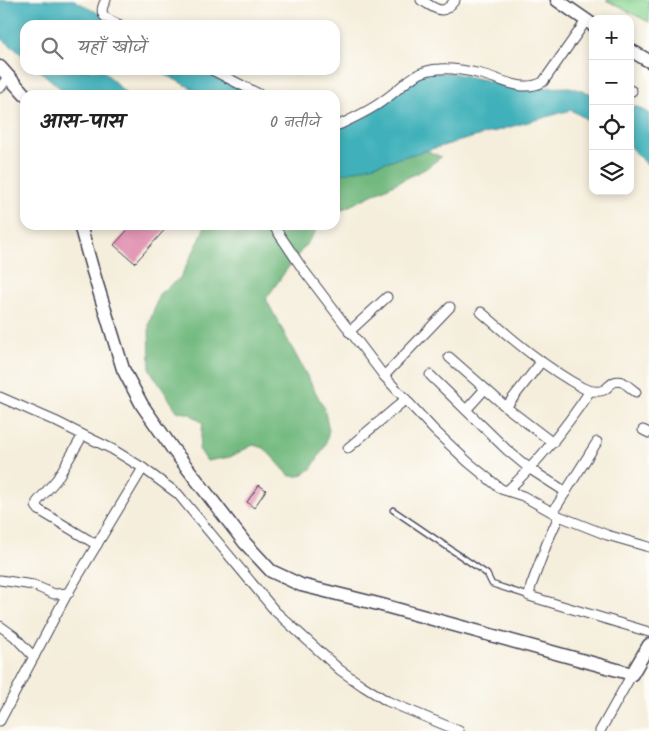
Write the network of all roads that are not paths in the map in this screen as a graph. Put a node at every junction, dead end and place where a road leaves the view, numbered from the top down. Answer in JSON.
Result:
{"nodes":[{"id":1,"x":106,"y":0,"type":"edge"},
{"id":2,"x":421,"y":0,"type":"edge"},
{"id":3,"x":456,"y":0,"type":"edge"},
{"id":4,"x":557,"y":0,"type":"edge"},
{"id":5,"x":109,"y":20,"type":"edge"},
{"id":6,"x":589,"y":22,"type":"edge"},
{"id":7,"x":589,"y":24,"type":"edge"},
{"id":8,"x":634,"y":52,"type":"edge"},
{"id":9,"x":649,"y":61,"type":"edge"},
{"id":10,"x":4,"y":72,"type":"edge"},
{"id":11,"x":222,"y":75,"type":"edge"},
{"id":12,"x":0,"y":88,"type":"edge"},
{"id":13,"x":20,"y":90,"type":"edge"},
{"id":14,"x":251,"y":90,"type":"edge"},
{"id":15,"x":340,"y":124,"type":"edge"},
{"id":16,"x":81,"y":230,"type":"edge"},
{"id":17,"x":275,"y":230,"type":"edge"},
{"id":18,"x":387,"y":297,"type":"dead end"},
{"id":19,"x":450,"y":307,"type":"dead end"},
{"id":20,"x":481,"y":312,"type":"dead end"},
{"id":21,"x":349,"y":332,"type":"junction"},
{"id":22,"x":449,"y":357,"type":"dead end"},
{"id":23,"x":541,"y":362,"type":"junction"},
{"id":24,"x":430,"y":375,"type":"dead end"},
{"id":25,"x":384,"y":376,"type":"junction"},
{"id":26,"x":484,"y":389,"type":"junction"},
{"id":27,"x":590,"y":391,"type":"junction"},
{"id":28,"x":636,"y":392,"type":"dead end"},
{"id":29,"x":406,"y":399,"type":"junction"},
{"id":30,"x":2,"y":401,"type":"edge"},
{"id":31,"x":506,"y":407,"type":"junction"},
{"id":32,"x":466,"y":410,"type":"junction"},
{"id":33,"x":83,"y":434,"type":"junction"},
{"id":34,"x":597,"y":442,"type":"dead end"},
{"id":35,"x":553,"y":443,"type":"junction"},
{"id":36,"x":348,"y":448,"type":"dead end"},
{"id":37,"x":143,"y":468,"type":"junction"},
{"id":38,"x":530,"y":469,"type":"junction"},
{"id":39,"x":508,"y":490,"type":"junction"},
{"id":40,"x":566,"y":492,"type":"junction"},
{"id":41,"x":393,"y":510,"type":"dead end"},
{"id":42,"x":556,"y":514,"type":"junction"},
{"id":43,"x":97,"y":545,"type":"junction"},
{"id":44,"x":649,"y":547,"type":"edge"},
{"id":45,"x":0,"y":582,"type":"edge"},
{"id":46,"x":69,"y":593,"type":"junction"},
{"id":47,"x":529,"y":596,"type":"junction"},
{"id":48,"x":0,"y":626,"type":"edge"},
{"id":49,"x":649,"y":632,"type":"edge"},
{"id":50,"x":649,"y":644,"type":"edge"},
{"id":51,"x":34,"y":657,"type":"junction"},
{"id":52,"x":632,"y":674,"type":"junction"},
{"id":53,"x":0,"y":721,"type":"edge"},
{"id":54,"x":459,"y":731,"type":"edge"},
{"id":55,"x":600,"y":731,"type":"edge"}],
"edges":[{"from":1,"to":5,"type":"street"},
{"from":2,"to":3,"type":"street"},
{"from":4,"to":6,"type":"street"},
{"from":7,"to":15,"type":"street"},
{"from":8,"to":9,"type":"street"},
{"from":10,"to":12,"type":"street"},
{"from":10,"to":13,"type":"street"},
{"from":11,"to":14,"type":"street"},
{"from":16,"to":52,"type":"street"},
{"from":17,"to":21,"type":"street"},
{"from":18,"to":21,"type":"street"},
{"from":19,"to":25,"type":"street"},
{"from":20,"to":23,"type":"street"},
{"from":21,"to":25,"type":"street"},
{"from":22,"to":26,"type":"street"},
{"from":23,"to":27,"type":"street"},
{"from":23,"to":31,"type":"street"},
{"from":24,"to":32,"type":"street"},
{"from":25,"to":29,"type":"street"},
{"from":26,"to":31,"type":"street"},
{"from":26,"to":32,"type":"street"},
{"from":27,"to":28,"type":"street"},
{"from":27,"to":35,"type":"street"},
{"from":29,"to":36,"type":"street"},
{"from":29,"to":39,"type":"street"},
{"from":30,"to":33,"type":"street"},
{"from":31,"to":35,"type":"street"},
{"from":32,"to":38,"type":"street"},
{"from":33,"to":37,"type":"street"},
{"from":33,"to":43,"type":"street"},
{"from":34,"to":40,"type":"street"},
{"from":35,"to":38,"type":"street"},
{"from":37,"to":43,"type":"street"},
{"from":37,"to":54,"type":"street"},
{"from":38,"to":39,"type":"street"},
{"from":38,"to":40,"type":"street"},
{"from":39,"to":42,"type":"street"},
{"from":40,"to":42,"type":"street"},
{"from":41,"to":47,"type":"lane"},
{"from":42,"to":44,"type":"street"},
{"from":42,"to":47,"type":"street"},
{"from":43,"to":46,"type":"street"},
{"from":45,"to":46,"type":"street"},
{"from":46,"to":51,"type":"street"},
{"from":47,"to":49,"type":"street"},
{"from":48,"to":51,"type":"street"},
{"from":50,"to":52,"type":"street"},
{"from":51,"to":53,"type":"street"},
{"from":52,"to":55,"type":"street"}]}
